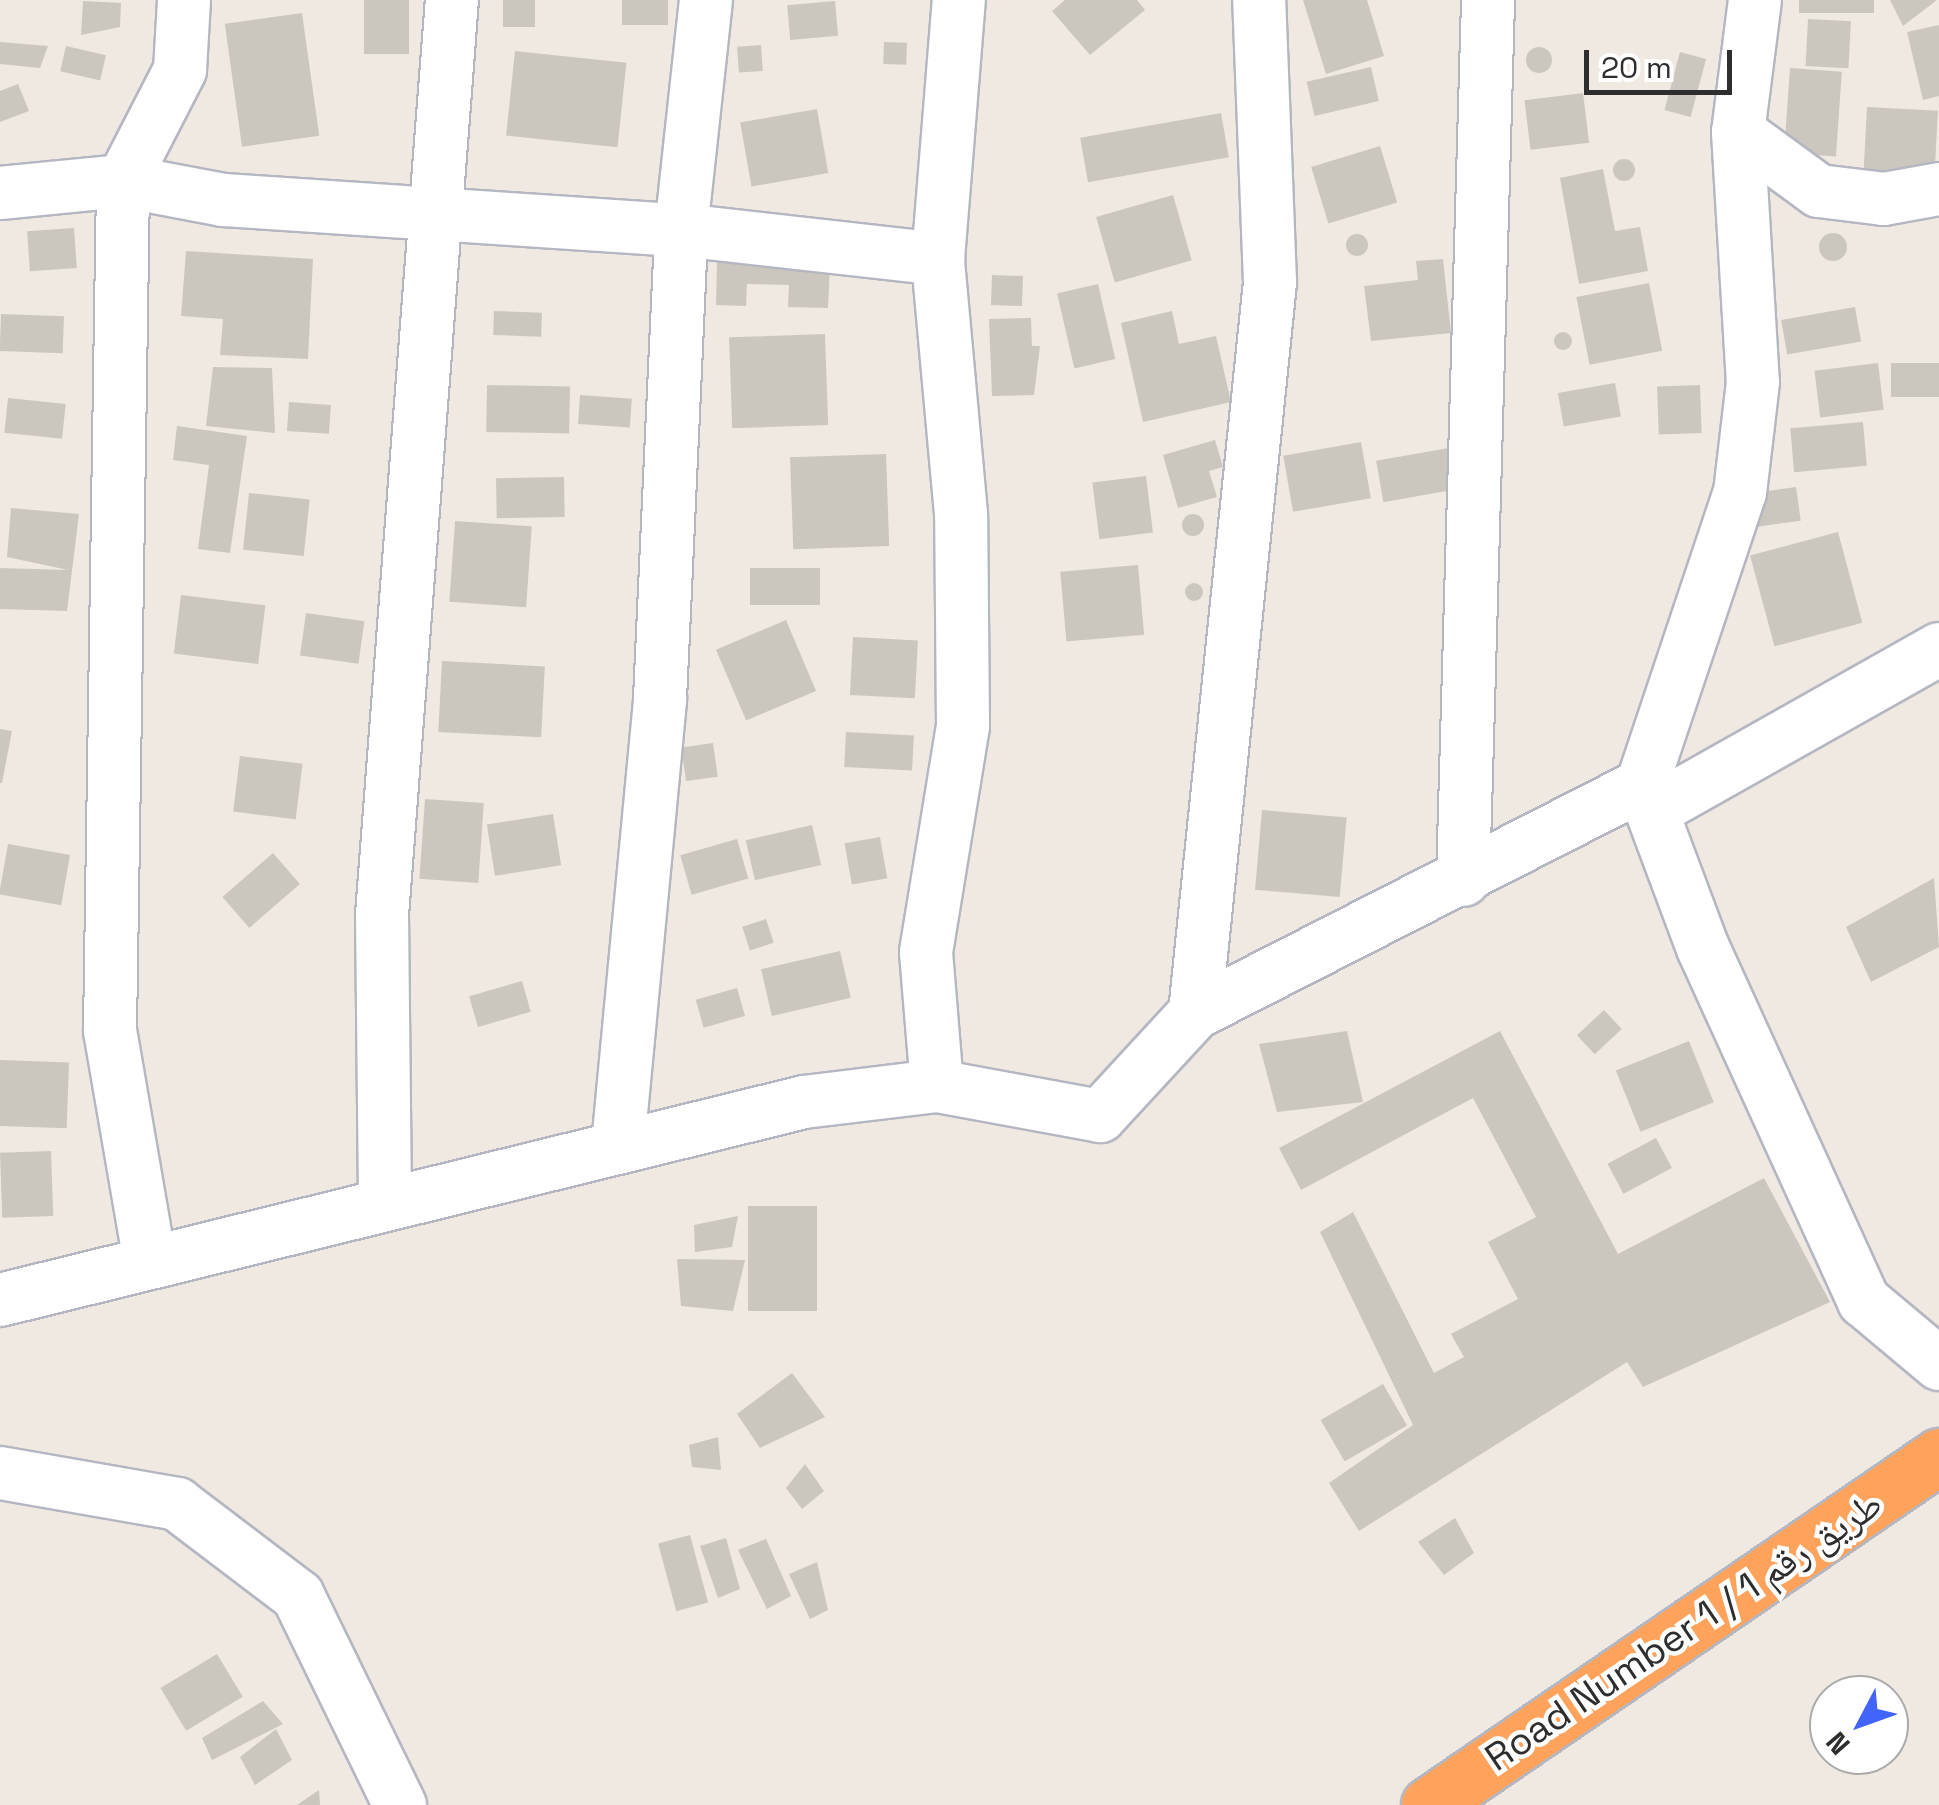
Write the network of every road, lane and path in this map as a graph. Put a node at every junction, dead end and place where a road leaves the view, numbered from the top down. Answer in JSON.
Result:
{"nodes":[{"id":1,"x":184,"y":0,"type":"edge"},
{"id":2,"x":452,"y":0,"type":"edge"},
{"id":3,"x":706,"y":0,"type":"edge"},
{"id":4,"x":960,"y":0,"type":"edge"},
{"id":5,"x":1258,"y":0,"type":"edge"},
{"id":6,"x":1488,"y":0,"type":"edge"},
{"id":7,"x":1755,"y":0,"type":"edge"},
{"id":8,"x":1738,"y":132,"type":"junction"},
{"id":9,"x":124,"y":181,"type":"junction"},
{"id":10,"x":1939,"y":189,"type":"edge"},
{"id":11,"x":0,"y":193,"type":"edge"},
{"id":12,"x":440,"y":213,"type":"junction"},
{"id":13,"x":680,"y":230,"type":"junction"},
{"id":14,"x":938,"y":259,"type":"junction"},
{"id":15,"x":1939,"y":649,"type":"edge"},
{"id":16,"x":1647,"y":798,"type":"junction"},
{"id":17,"x":1463,"y":880,"type":"junction"},
{"id":18,"x":1195,"y":1013,"type":"junction"},
{"id":19,"x":937,"y":1086,"type":"junction"},
{"id":20,"x":618,"y":1145,"type":"junction"},
{"id":21,"x":385,"y":1201,"type":"junction"},
{"id":22,"x":150,"y":1262,"type":"junction"},
{"id":23,"x":0,"y":1300,"type":"edge"},
{"id":24,"x":1939,"y":1364,"type":"edge"},
{"id":25,"x":1939,"y":1456,"type":"edge"},
{"id":26,"x":0,"y":1473,"type":"edge"},
{"id":27,"x":400,"y":1805,"type":"edge"},
{"id":28,"x":1428,"y":1805,"type":"edge"}],
"edges":[{"from":1,"to":9,"type":"street"},
{"from":2,"to":12,"type":"street"},
{"from":3,"to":13,"type":"street"},
{"from":4,"to":14,"type":"street"},
{"from":5,"to":18,"type":"street"},
{"from":6,"to":17,"type":"street"},
{"from":7,"to":8,"type":"street"},
{"from":8,"to":10,"type":"street"},
{"from":8,"to":16,"type":"street"},
{"from":9,"to":11,"type":"street"},
{"from":9,"to":12,"type":"street"},
{"from":9,"to":22,"type":"street"},
{"from":12,"to":13,"type":"street"},
{"from":12,"to":21,"type":"street"},
{"from":13,"to":14,"type":"street"},
{"from":13,"to":20,"type":"street"},
{"from":14,"to":19,"type":"street"},
{"from":15,"to":16,"type":"street"},
{"from":16,"to":17,"type":"street"},
{"from":16,"to":24,"type":"street"},
{"from":17,"to":18,"type":"street"},
{"from":18,"to":19,"type":"street"},
{"from":19,"to":20,"type":"street"},
{"from":20,"to":21,"type":"street"},
{"from":21,"to":22,"type":"street"},
{"from":22,"to":23,"type":"street"},
{"from":25,"to":28,"type":"highway","name":"Road Number 1 / طريق رقم 1"},
{"from":26,"to":27,"type":"street"}]}
